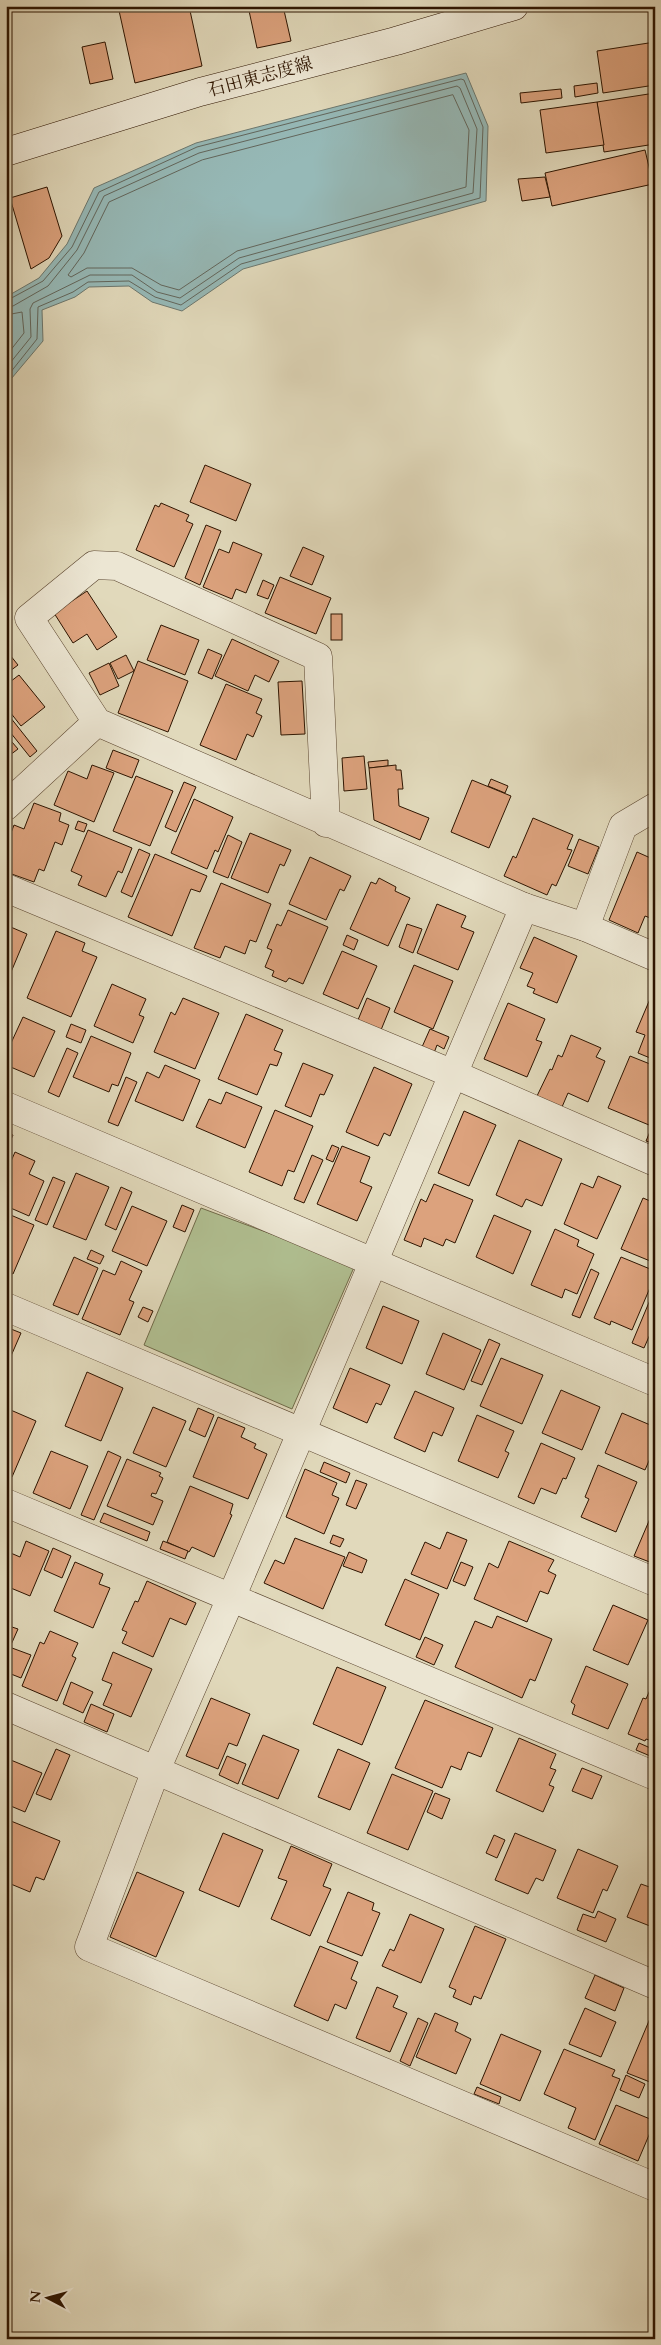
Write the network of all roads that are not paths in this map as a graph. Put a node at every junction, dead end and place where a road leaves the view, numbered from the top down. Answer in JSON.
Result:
{"nodes":[{"id":1,"x":514,"y":6,"type":"edge"},
{"id":2,"x":6,"y":152,"type":"edge"},
{"id":3,"x":98,"y":722,"type":"junction"},
{"id":4,"x":6,"y":806,"type":"edge"},
{"id":5,"x":655,"y":807,"type":"edge"},
{"id":6,"x":326,"y":823,"type":"junction"},
{"id":7,"x":6,"y":888,"type":"edge"},
{"id":8,"x":524,"y":907,"type":"junction"},
{"id":9,"x":585,"y":927,"type":"junction"},
{"id":10,"x":655,"y":957,"type":"edge"},
{"id":11,"x":453,"y":1074,"type":"junction"},
{"id":12,"x":6,"y":1106,"type":"edge"},
{"id":13,"x":655,"y":1162,"type":"edge"},
{"id":14,"x":373,"y":1261,"type":"junction"},
{"id":15,"x":6,"y":1307,"type":"edge"},
{"id":16,"x":655,"y":1382,"type":"edge"},
{"id":17,"x":300,"y":1433,"type":"junction"},
{"id":18,"x":6,"y":1503,"type":"edge"},
{"id":19,"x":655,"y":1582,"type":"edge"},
{"id":20,"x":231,"y":1598,"type":"junction"},
{"id":21,"x":6,"y":1706,"type":"edge"},
{"id":22,"x":156,"y":1770,"type":"junction"},
{"id":23,"x":655,"y":1776,"type":"edge"},
{"id":24,"x":655,"y":1985,"type":"edge"},
{"id":25,"x":655,"y":2187,"type":"edge"}],
"edges":[{"from":1,"to":2,"type":"street","name":"石田東志度線"},
{"from":3,"to":4,"type":"street"},
{"from":3,"to":6,"type":"street"},
{"from":3,"to":6,"type":"street"},
{"from":5,"to":9,"type":"street"},
{"from":6,"to":8,"type":"street"},
{"from":7,"to":11,"type":"street"},
{"from":8,"to":9,"type":"street"},
{"from":8,"to":11,"type":"street"},
{"from":9,"to":10,"type":"street"},
{"from":11,"to":13,"type":"street"},
{"from":11,"to":14,"type":"street"},
{"from":12,"to":14,"type":"street"},
{"from":14,"to":16,"type":"street"},
{"from":14,"to":17,"type":"street"},
{"from":15,"to":17,"type":"street"},
{"from":17,"to":19,"type":"street"},
{"from":17,"to":20,"type":"street"},
{"from":18,"to":20,"type":"street"},
{"from":20,"to":22,"type":"street"},
{"from":20,"to":23,"type":"street"},
{"from":21,"to":22,"type":"street"},
{"from":22,"to":24,"type":"street"},
{"from":22,"to":25,"type":"street"}]}
